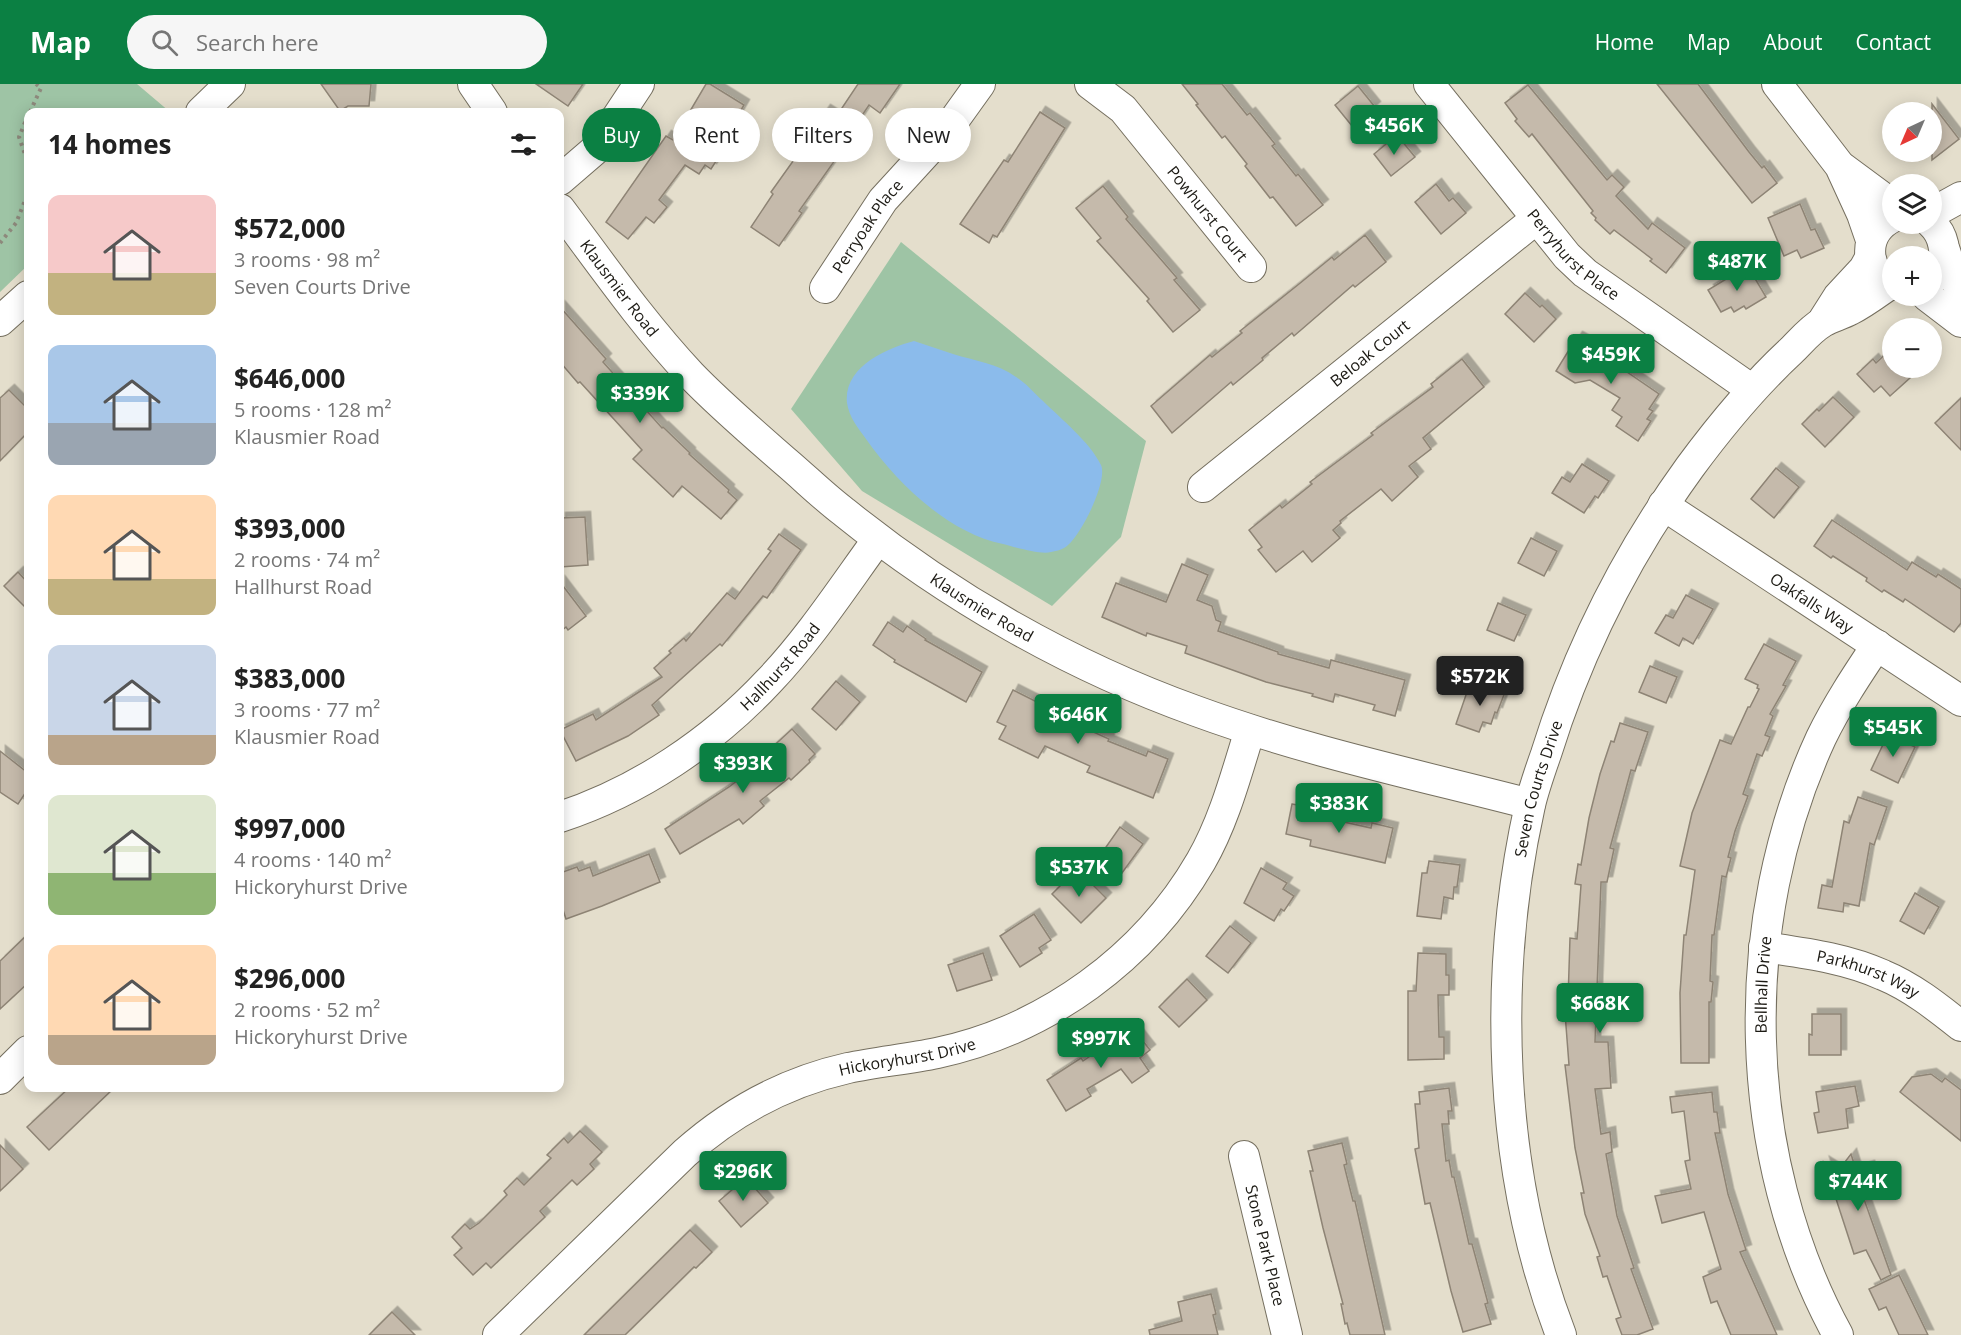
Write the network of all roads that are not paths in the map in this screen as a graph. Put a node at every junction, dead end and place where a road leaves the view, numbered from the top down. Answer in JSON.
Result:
{"nodes":[{"id":1,"x":230,"y":84,"type":"edge"},
{"id":2,"x":473,"y":84,"type":"edge"},
{"id":3,"x":639,"y":84,"type":"edge"},
{"id":4,"x":980,"y":84,"type":"edge"},
{"id":5,"x":1090,"y":84,"type":"edge"},
{"id":6,"x":1429,"y":84,"type":"edge"},
{"id":7,"x":1777,"y":84,"type":"edge"},
{"id":8,"x":205,"y":108,"type":"edge"},
{"id":9,"x":489,"y":108,"type":"edge"},
{"id":10,"x":1840,"y":166,"type":"junction"},
{"id":11,"x":564,"y":177,"type":"edge"},
{"id":12,"x":1882,"y":197,"type":"edge"},
{"id":13,"x":1961,"y":197,"type":"edge"},
{"id":14,"x":1942,"y":207,"type":"edge"},
{"id":15,"x":564,"y":214,"type":"edge"},
{"id":16,"x":1961,"y":218,"type":"edge"},
{"id":17,"x":1536,"y":219,"type":"junction"},
{"id":18,"x":1882,"y":223,"type":"edge"},
{"id":19,"x":1940,"y":239,"type":"edge"},
{"id":20,"x":1871,"y":249,"type":"junction"},
{"id":21,"x":1251,"y":267,"type":"dead end"},
{"id":22,"x":1882,"y":278,"type":"edge"},
{"id":23,"x":825,"y":288,"type":"dead end"},
{"id":24,"x":1961,"y":290,"type":"edge"},
{"id":25,"x":1882,"y":291,"type":"edge"},
{"id":26,"x":24,"y":300,"type":"edge"},
{"id":27,"x":1940,"y":306,"type":"edge"},
{"id":28,"x":0,"y":321,"type":"edge"},
{"id":29,"x":1823,"y":322,"type":"junction"},
{"id":30,"x":1961,"y":322,"type":"edge"},
{"id":31,"x":1751,"y":389,"type":"junction"},
{"id":32,"x":1203,"y":487,"type":"dead end"},
{"id":33,"x":1663,"y":505,"type":"junction"},
{"id":34,"x":878,"y":538,"type":"junction"},
{"id":35,"x":1877,"y":645,"type":"junction"},
{"id":36,"x":1961,"y":701,"type":"edge"},
{"id":37,"x":1250,"y":730,"type":"junction"},
{"id":38,"x":1530,"y":804,"type":"junction"},
{"id":39,"x":564,"y":815,"type":"edge"},
{"id":40,"x":1764,"y":947,"type":"junction"},
{"id":41,"x":1961,"y":1026,"type":"edge"},
{"id":42,"x":24,"y":1055,"type":"edge"},
{"id":43,"x":0,"y":1079,"type":"edge"},
{"id":44,"x":1244,"y":1156,"type":"dead end"},
{"id":45,"x":498,"y":1335,"type":"edge"},
{"id":46,"x":1287,"y":1335,"type":"edge"},
{"id":47,"x":1561,"y":1335,"type":"edge"},
{"id":48,"x":1838,"y":1335,"type":"edge"}],
"edges":[{"from":1,"to":8,"type":"street"},
{"from":2,"to":9,"type":"street"},
{"from":3,"to":11,"type":"street"},
{"from":4,"to":23,"type":"street","name":"Perryoak Place"},
{"from":5,"to":21,"type":"street","name":"Powhurst Court"},
{"from":6,"to":17,"type":"street","name":"Perryhurst Place"},
{"from":7,"to":10,"type":"street"},
{"from":10,"to":12,"type":"street"},
{"from":10,"to":20,"type":"street"},
{"from":13,"to":14,"type":"street"},
{"from":15,"to":34,"type":"street","name":"Klausmier Road"},
{"from":16,"to":19,"type":"street"},
{"from":17,"to":31,"type":"street","name":"Perryhurst Place"},
{"from":17,"to":32,"type":"street","name":"Beloak Court"},
{"from":18,"to":20,"type":"street","name":"Seven Courts Drive"},
{"from":19,"to":24,"type":"street"},
{"from":20,"to":22,"type":"street"},
{"from":20,"to":29,"type":"street","name":"Seven Courts Drive"},
{"from":25,"to":29,"type":"street","name":"Seven Courts Drive"},
{"from":26,"to":28,"type":"street"},
{"from":27,"to":30,"type":"street"},
{"from":29,"to":31,"type":"street","name":"Seven Courts Drive"},
{"from":31,"to":33,"type":"street","name":"Seven Courts Drive"},
{"from":33,"to":35,"type":"street","name":"Oakfalls Way"},
{"from":33,"to":38,"type":"street","name":"Seven Courts Drive"},
{"from":34,"to":37,"type":"street","name":"Klausmier Road"},
{"from":34,"to":39,"type":"street","name":"Hallhurst Road"},
{"from":35,"to":36,"type":"street","name":"Oakfalls Way"},
{"from":35,"to":40,"type":"street","name":"Bellhall Drive"},
{"from":37,"to":38,"type":"street","name":"Klausmier Road"},
{"from":37,"to":45,"type":"street","name":"Hickoryhurst Drive"},
{"from":38,"to":47,"type":"street","name":"Seven Courts Drive"},
{"from":40,"to":41,"type":"street","name":"Parkhurst Way"},
{"from":40,"to":48,"type":"street","name":"Bellhall Drive"},
{"from":42,"to":43,"type":"street"},
{"from":44,"to":46,"type":"street","name":"Stone Park Place"}]}
